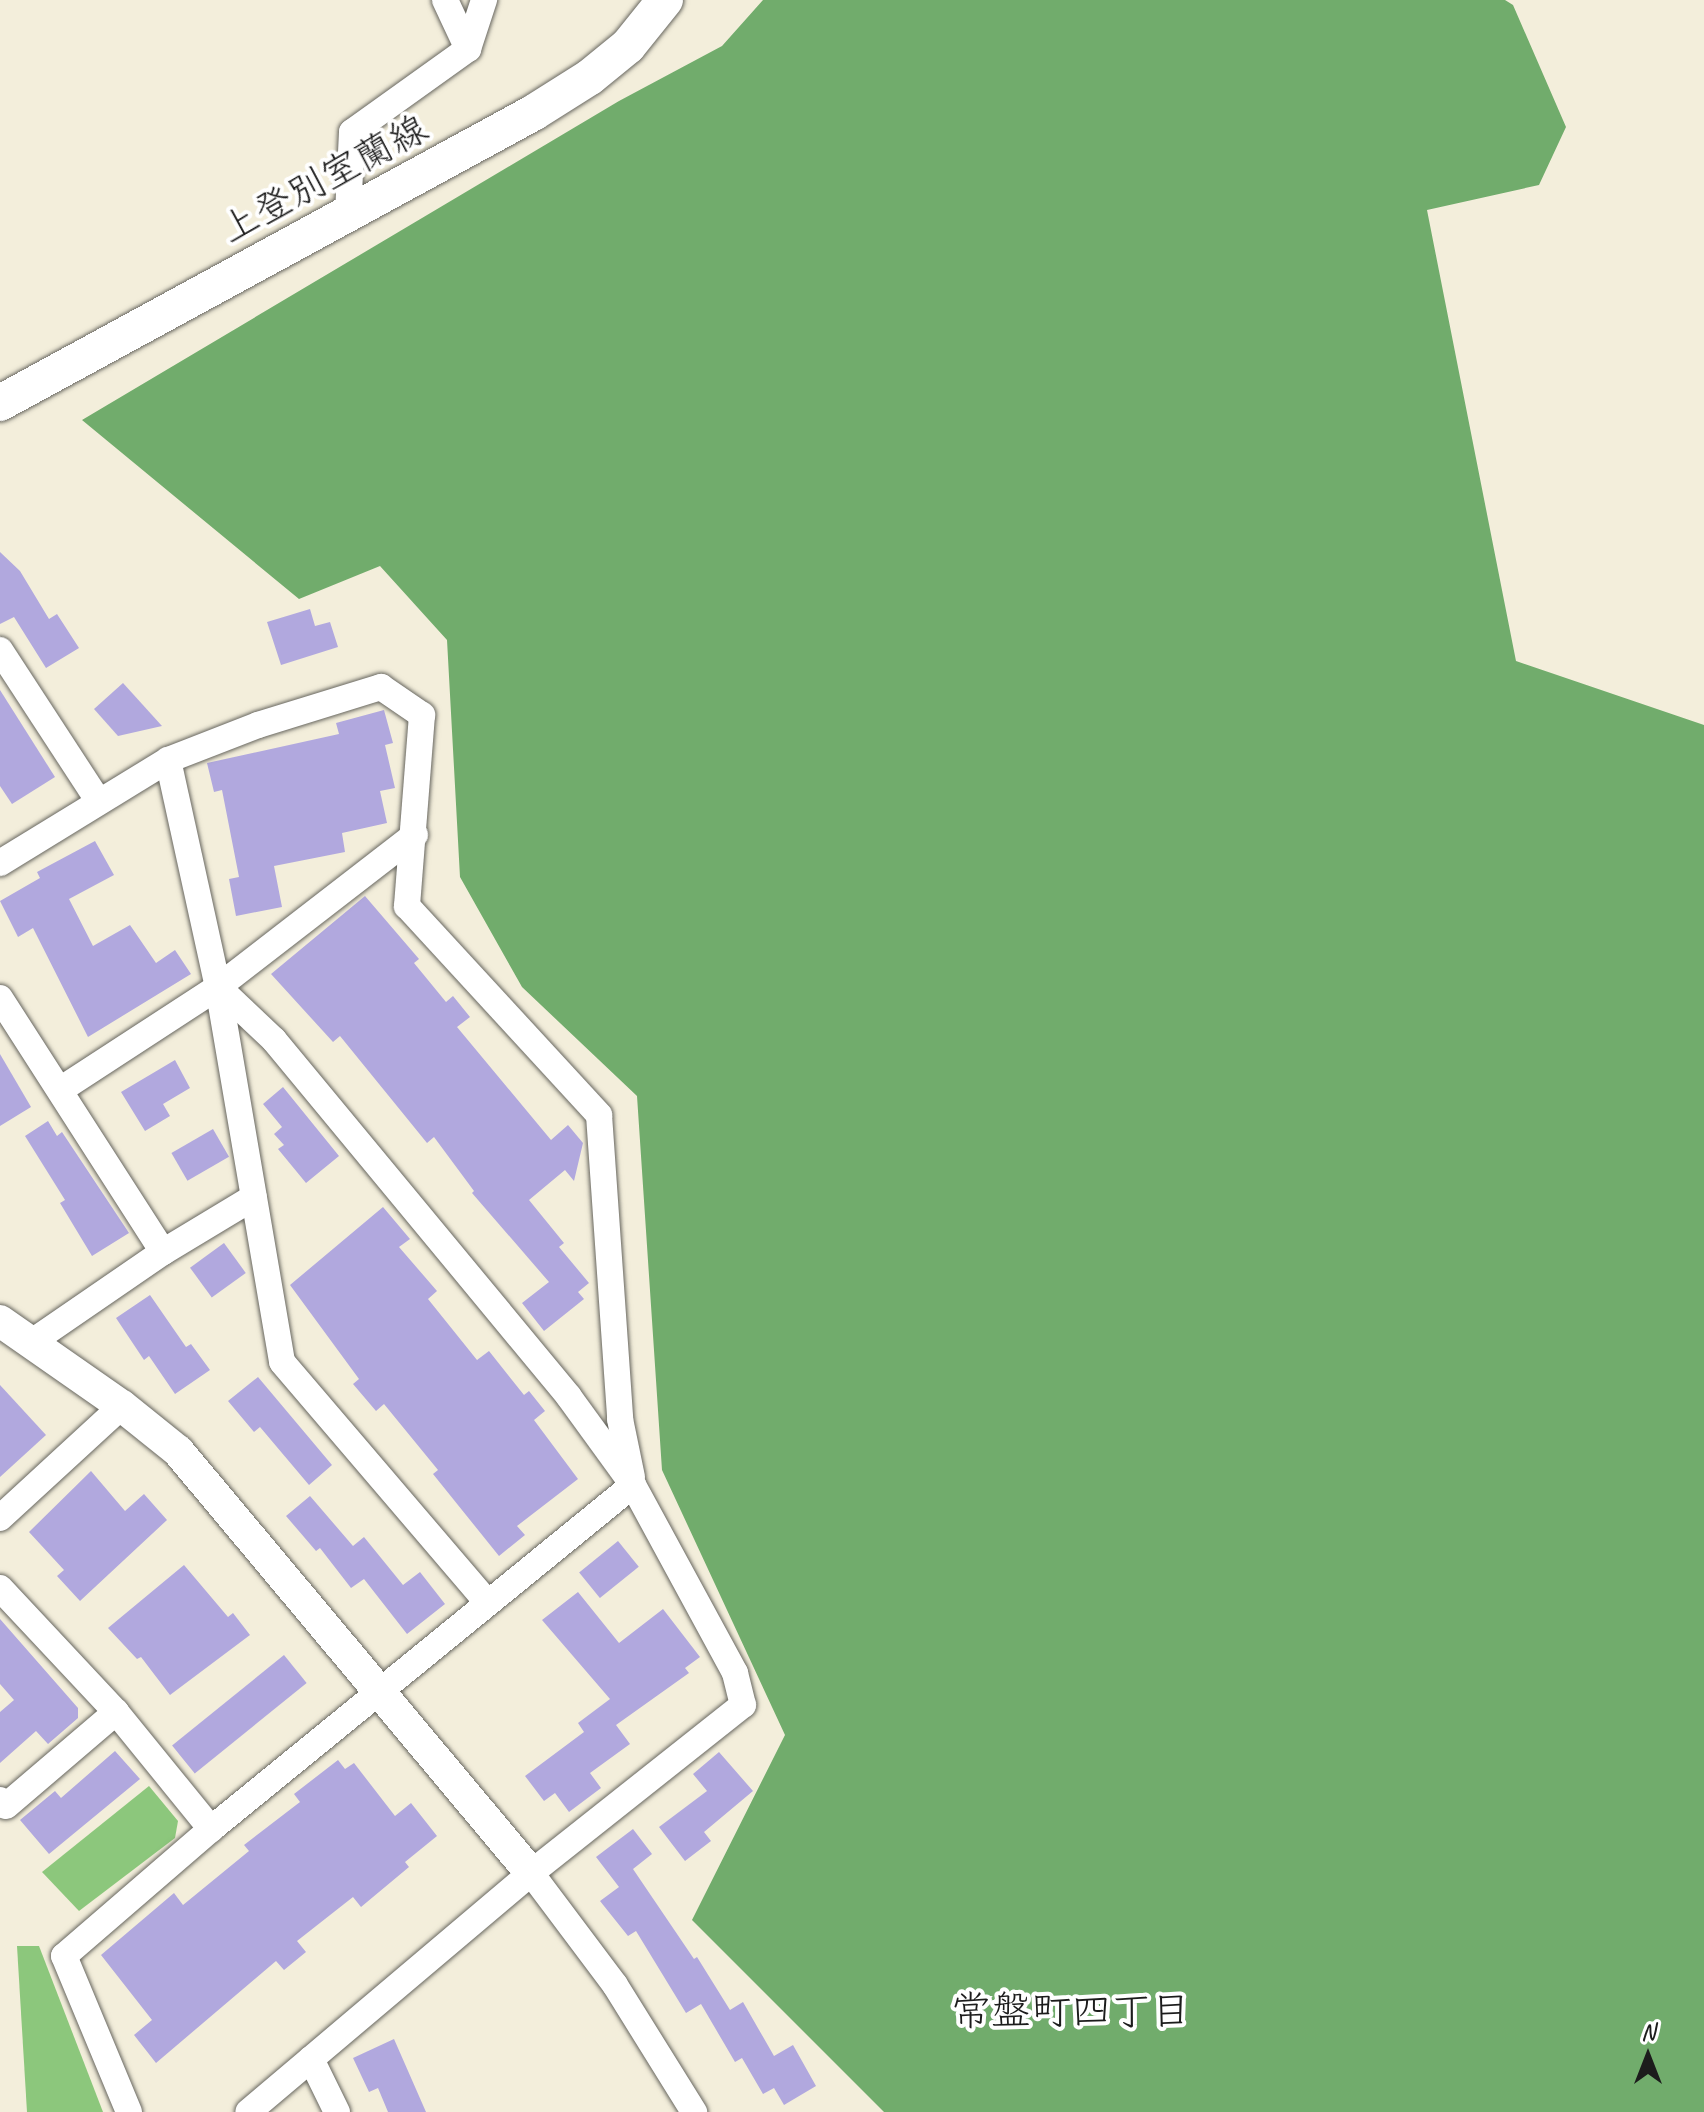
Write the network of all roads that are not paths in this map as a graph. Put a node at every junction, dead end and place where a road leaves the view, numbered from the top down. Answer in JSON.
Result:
{"nodes":[{"id":1,"x":445,"y":0,"type":"edge"},
{"id":2,"x":484,"y":0,"type":"edge"},
{"id":3,"x":665,"y":0,"type":"edge"},
{"id":4,"x":468,"y":49,"type":"junction"},
{"id":5,"x":348,"y":214,"type":"junction"},
{"id":6,"x":0,"y":403,"type":"edge"},
{"id":7,"x":0,"y":650,"type":"edge"},
{"id":8,"x":168,"y":760,"type":"junction"},
{"id":9,"x":99,"y":802,"type":"junction"},
{"id":10,"x":415,"y":835,"type":"junction"},
{"id":11,"x":0,"y":863,"type":"edge"},
{"id":12,"x":218,"y":987,"type":"junction"},
{"id":13,"x":0,"y":998,"type":"edge"},
{"id":14,"x":60,"y":1090,"type":"junction"},
{"id":15,"x":254,"y":1197,"type":"junction"},
{"id":16,"x":163,"y":1252,"type":"junction"},
{"id":17,"x":0,"y":1321,"type":"edge"},
{"id":18,"x":29,"y":1344,"type":"junction"},
{"id":19,"x":122,"y":1406,"type":"junction"},
{"id":20,"x":633,"y":1485,"type":"junction"},
{"id":21,"x":0,"y":1518,"type":"edge"},
{"id":22,"x":0,"y":1588,"type":"edge"},
{"id":23,"x":487,"y":1602,"type":"junction"},
{"id":24,"x":380,"y":1689,"type":"junction"},
{"id":25,"x":116,"y":1712,"type":"junction"},
{"id":26,"x":0,"y":1800,"type":"edge"},
{"id":27,"x":211,"y":1829,"type":"junction"},
{"id":28,"x":531,"y":1873,"type":"junction"},
{"id":29,"x":311,"y":2059,"type":"junction"},
{"id":30,"x":129,"y":2112,"type":"edge"},
{"id":31,"x":248,"y":2112,"type":"edge"},
{"id":32,"x":337,"y":2112,"type":"edge"},
{"id":33,"x":694,"y":2112,"type":"edge"}],
"edges":[{"from":1,"to":4,"type":"street"},
{"from":2,"to":4,"type":"street"},
{"from":3,"to":5,"type":"main road","name":"上登別室蘭線"},
{"from":4,"to":5,"type":"street"},
{"from":5,"to":6,"type":"main road","name":"上登別室蘭線"},
{"from":7,"to":9,"type":"street"},
{"from":8,"to":9,"type":"street"},
{"from":8,"to":10,"type":"street"},
{"from":8,"to":12,"type":"street"},
{"from":9,"to":11,"type":"street"},
{"from":10,"to":12,"type":"street"},
{"from":10,"to":20,"type":"street"},
{"from":12,"to":14,"type":"street"},
{"from":12,"to":15,"type":"street"},
{"from":12,"to":20,"type":"street"},
{"from":13,"to":14,"type":"street"},
{"from":14,"to":16,"type":"street"},
{"from":15,"to":16,"type":"street"},
{"from":15,"to":23,"type":"street"},
{"from":16,"to":18,"type":"street"},
{"from":17,"to":18,"type":"street"},
{"from":18,"to":19,"type":"street"},
{"from":19,"to":21,"type":"street"},
{"from":19,"to":24,"type":"street"},
{"from":20,"to":23,"type":"street"},
{"from":20,"to":28,"type":"street"},
{"from":22,"to":25,"type":"street"},
{"from":23,"to":24,"type":"street"},
{"from":24,"to":27,"type":"street"},
{"from":24,"to":28,"type":"street"},
{"from":25,"to":26,"type":"street"},
{"from":25,"to":27,"type":"street"},
{"from":27,"to":30,"type":"street"},
{"from":28,"to":29,"type":"street"},
{"from":28,"to":33,"type":"street"},
{"from":29,"to":31,"type":"street"},
{"from":29,"to":32,"type":"street"}]}
